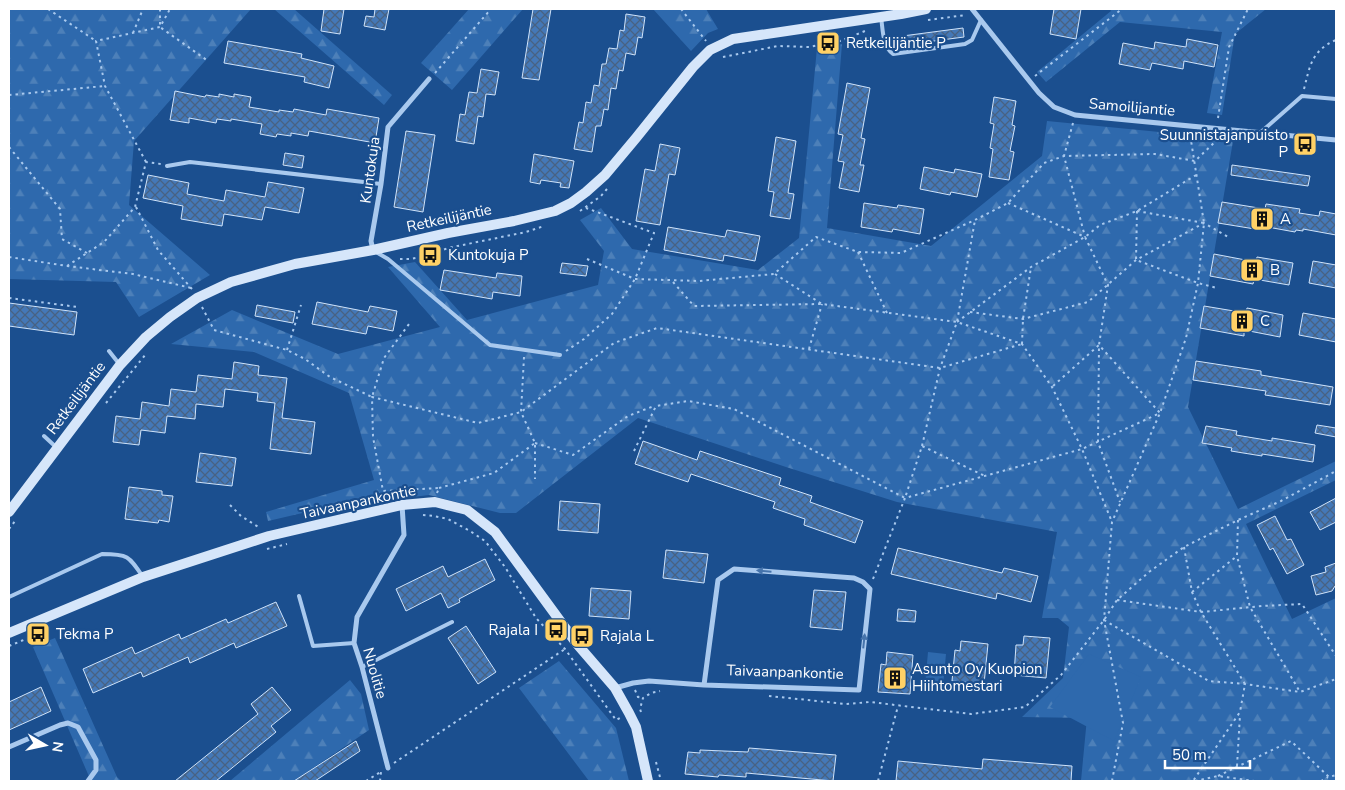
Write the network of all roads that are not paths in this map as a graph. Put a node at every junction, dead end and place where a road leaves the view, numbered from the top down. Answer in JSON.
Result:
{"nodes":[{"id":1,"x":926,"y":9,"type":"edge"},
{"id":2,"x":972,"y":9,"type":"edge"},
{"id":3,"x":881,"y":17,"type":"junction"},
{"id":4,"x":981,"y":20,"type":"junction"},
{"id":5,"x":429,"y":79,"type":"road end"},
{"id":6,"x":1336,"y":99,"type":"edge"},
{"id":7,"x":1261,"y":132,"type":"junction"},
{"id":8,"x":1336,"y":140,"type":"edge"},
{"id":9,"x":167,"y":166,"type":"road end"},
{"id":10,"x":381,"y":184,"type":"junction"},
{"id":11,"x":374,"y":250,"type":"junction"},
{"id":12,"x":109,"y":351,"type":"dead end"},
{"id":13,"x":560,"y":354,"type":"road end"},
{"id":14,"x":120,"y":365,"type":"junction"},
{"id":15,"x":44,"y":436,"type":"dead end"},
{"id":16,"x":57,"y":448,"type":"junction"},
{"id":17,"x":403,"y":510,"type":"junction"},
{"id":18,"x":9,"y":512,"type":"edge"},
{"id":19,"x":143,"y":577,"type":"junction"},
{"id":20,"x":299,"y":596,"type":"dead end"},
{"id":21,"x":9,"y":597,"type":"edge"},
{"id":22,"x":452,"y":622,"type":"dead end"},
{"id":23,"x":9,"y":633,"type":"edge"},
{"id":24,"x":354,"y":643,"type":"junction"},
{"id":25,"x":362,"y":668,"type":"junction"},
{"id":26,"x":704,"y":685,"type":"junction"},
{"id":27,"x":615,"y":688,"type":"junction"},
{"id":28,"x":9,"y":747,"type":"edge"},
{"id":29,"x":388,"y":768,"type":"road end"},
{"id":30,"x":88,"y":781,"type":"edge"},
{"id":31,"x":648,"y":781,"type":"edge"}],
"edges":[{"from":1,"to":3,"type":"street","name":"Retkeilijäntie"},
{"from":2,"to":4,"type":"street","name":"Samoilijantie"},
{"from":3,"to":4,"type":"lane"},
{"from":3,"to":11,"type":"street","name":"Retkeilijäntie"},
{"from":4,"to":7,"type":"street","name":"Samoilijantie"},
{"from":5,"to":10,"type":"street","name":"Kuntokuja"},
{"from":6,"to":7,"type":"lane"},
{"from":7,"to":8,"type":"street","name":"Samoilijantie"},
{"from":9,"to":10,"type":"lane"},
{"from":10,"to":11,"type":"street","name":"Kuntokuja"},
{"from":11,"to":13,"type":"lane"},
{"from":11,"to":14,"type":"street","name":"Retkeilijäntie"},
{"from":12,"to":14,"type":"lane"},
{"from":14,"to":16,"type":"street","name":"Retkeilijäntie"},
{"from":15,"to":16,"type":"lane"},
{"from":16,"to":18,"type":"street","name":"Retkeilijäntie"},
{"from":17,"to":19,"type":"street","name":"Taivaanpankontie"},
{"from":17,"to":24,"type":"street","name":"Nuolitie"},
{"from":17,"to":27,"type":"street","name":"Taivaanpankontie"},
{"from":19,"to":21,"type":"lane"},
{"from":19,"to":23,"type":"street","name":"Taivaanpankontie"},
{"from":20,"to":24,"type":"lane"},
{"from":22,"to":25,"type":"lane"},
{"from":24,"to":25,"type":"street","name":"Nuolitie"},
{"from":25,"to":29,"type":"street","name":"Nuolitie"},
{"from":26,"to":26,"type":"street","name":"Taivaanpankontie","one_way":true},
{"from":26,"to":27,"type":"street","name":"Taivaanpankontie"},
{"from":27,"to":31,"type":"street"},
{"from":28,"to":30,"type":"street"}]}
